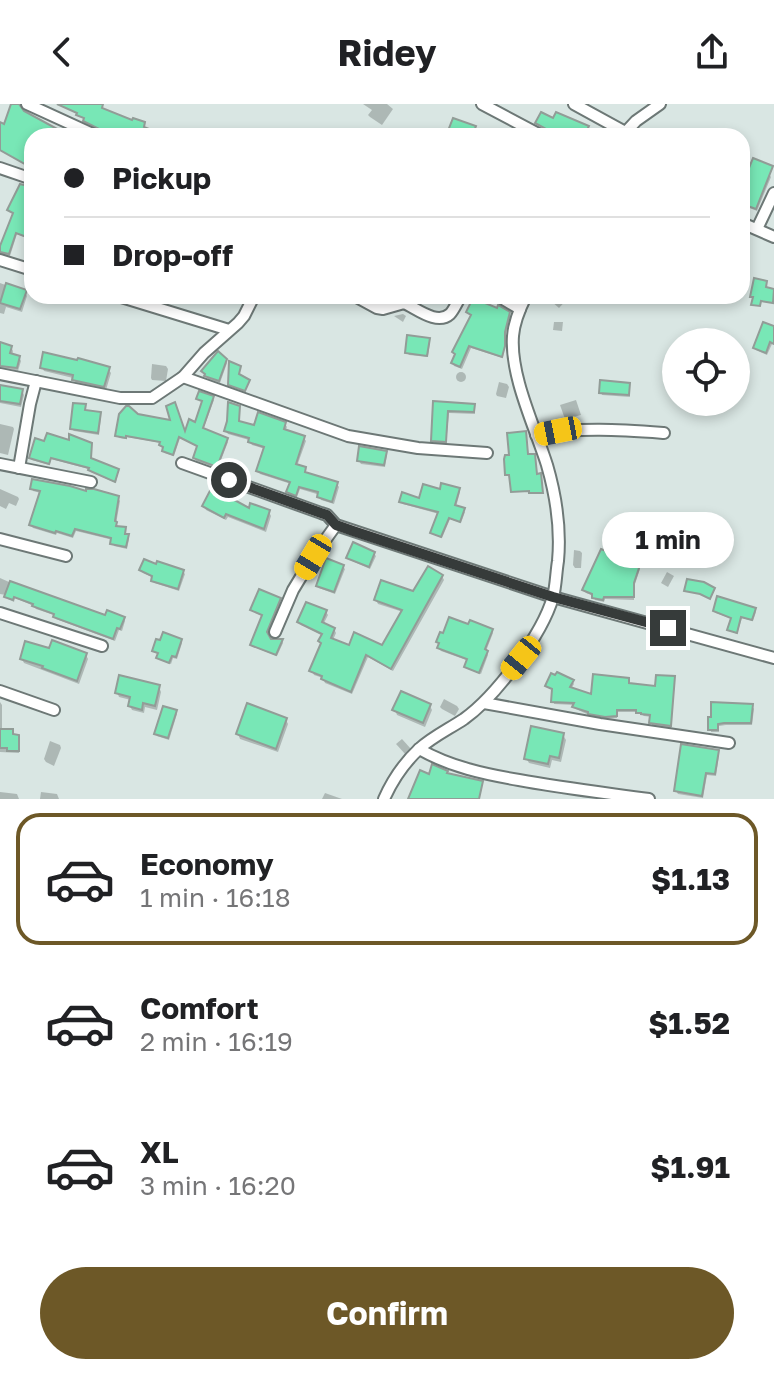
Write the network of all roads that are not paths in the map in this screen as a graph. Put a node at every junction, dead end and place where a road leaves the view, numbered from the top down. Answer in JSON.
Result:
{"nodes":[{"id":1,"x":27,"y":104,"type":"edge"},
{"id":2,"x":482,"y":104,"type":"edge"},
{"id":3,"x":574,"y":104,"type":"edge"},
{"id":4,"x":660,"y":104,"type":"edge"},
{"id":5,"x":80,"y":128,"type":"edge"},
{"id":6,"x":527,"y":128,"type":"edge"},
{"id":7,"x":614,"y":128,"type":"edge"},
{"id":8,"x":630,"y":128,"type":"edge"},
{"id":9,"x":0,"y":168,"type":"edge"},
{"id":10,"x":24,"y":176,"type":"edge"},
{"id":11,"x":774,"y":193,"type":"edge"},
{"id":12,"x":750,"y":226,"type":"edge"},
{"id":13,"x":757,"y":229,"type":"junction"},
{"id":14,"x":774,"y":237,"type":"edge"},
{"id":15,"x":0,"y":260,"type":"edge"},
{"id":16,"x":24,"y":268,"type":"edge"},
{"id":17,"x":144,"y":304,"type":"edge"},
{"id":18,"x":250,"y":304,"type":"edge"},
{"id":19,"x":370,"y":304,"type":"edge"},
{"id":20,"x":402,"y":304,"type":"edge"},
{"id":21,"x":406,"y":304,"type":"edge"},
{"id":22,"x":456,"y":304,"type":"edge"},
{"id":23,"x":512,"y":304,"type":"edge"},
{"id":24,"x":522,"y":304,"type":"edge"},
{"id":25,"x":520,"y":309,"type":"junction"},
{"id":26,"x":229,"y":330,"type":"junction"},
{"id":27,"x":0,"y":374,"type":"edge"},
{"id":28,"x":183,"y":377,"type":"junction"},
{"id":29,"x":36,"y":381,"type":"junction"},
{"id":30,"x":664,"y":433,"type":"dead end"},
{"id":31,"x":536,"y":435,"type":"junction"},
{"id":32,"x":487,"y":453,"type":"dead end"},
{"id":33,"x":182,"y":463,"type":"dead end"},
{"id":34,"x":0,"y":464,"type":"edge"},
{"id":35,"x":19,"y":468,"type":"junction"},
{"id":36,"x":91,"y":482,"type":"dead end"},
{"id":37,"x":336,"y":525,"type":"junction"},
{"id":38,"x":0,"y":539,"type":"edge"},
{"id":39,"x":66,"y":556,"type":"dead end"},
{"id":40,"x":553,"y":597,"type":"junction"},
{"id":41,"x":0,"y":613,"type":"edge"},
{"id":42,"x":275,"y":632,"type":"dead end"},
{"id":43,"x":102,"y":646,"type":"dead end"},
{"id":44,"x":774,"y":658,"type":"edge"},
{"id":45,"x":0,"y":691,"type":"edge"},
{"id":46,"x":484,"y":703,"type":"junction"},
{"id":47,"x":54,"y":710,"type":"dead end"},
{"id":48,"x":729,"y":743,"type":"dead end"},
{"id":49,"x":419,"y":749,"type":"junction"},
{"id":50,"x":384,"y":799,"type":"edge"},
{"id":51,"x":649,"y":799,"type":"edge"}],
"edges":[{"from":1,"to":5,"type":"street"},
{"from":2,"to":6,"type":"street"},
{"from":3,"to":7,"type":"street"},
{"from":4,"to":8,"type":"street"},
{"from":9,"to":10,"type":"street"},
{"from":11,"to":13,"type":"street"},
{"from":12,"to":13,"type":"street"},
{"from":13,"to":14,"type":"street"},
{"from":15,"to":16,"type":"street"},
{"from":17,"to":26,"type":"street"},
{"from":18,"to":26,"type":"street"},
{"from":19,"to":20,"type":"street"},
{"from":21,"to":22,"type":"street"},
{"from":23,"to":25,"type":"street"},
{"from":24,"to":25,"type":"street"},
{"from":25,"to":31,"type":"street"},
{"from":26,"to":28,"type":"street"},
{"from":27,"to":29,"type":"street"},
{"from":28,"to":29,"type":"street"},
{"from":28,"to":32,"type":"street"},
{"from":29,"to":35,"type":"street"},
{"from":30,"to":31,"type":"street"},
{"from":31,"to":40,"type":"street"},
{"from":33,"to":37,"type":"street"},
{"from":34,"to":35,"type":"street"},
{"from":35,"to":36,"type":"street"},
{"from":37,"to":40,"type":"street"},
{"from":37,"to":42,"type":"street"},
{"from":38,"to":39,"type":"street"},
{"from":40,"to":44,"type":"street"},
{"from":40,"to":46,"type":"street"},
{"from":41,"to":43,"type":"street"},
{"from":45,"to":47,"type":"street"},
{"from":46,"to":48,"type":"street"},
{"from":46,"to":49,"type":"street"},
{"from":49,"to":50,"type":"street"},
{"from":49,"to":51,"type":"street"}]}
